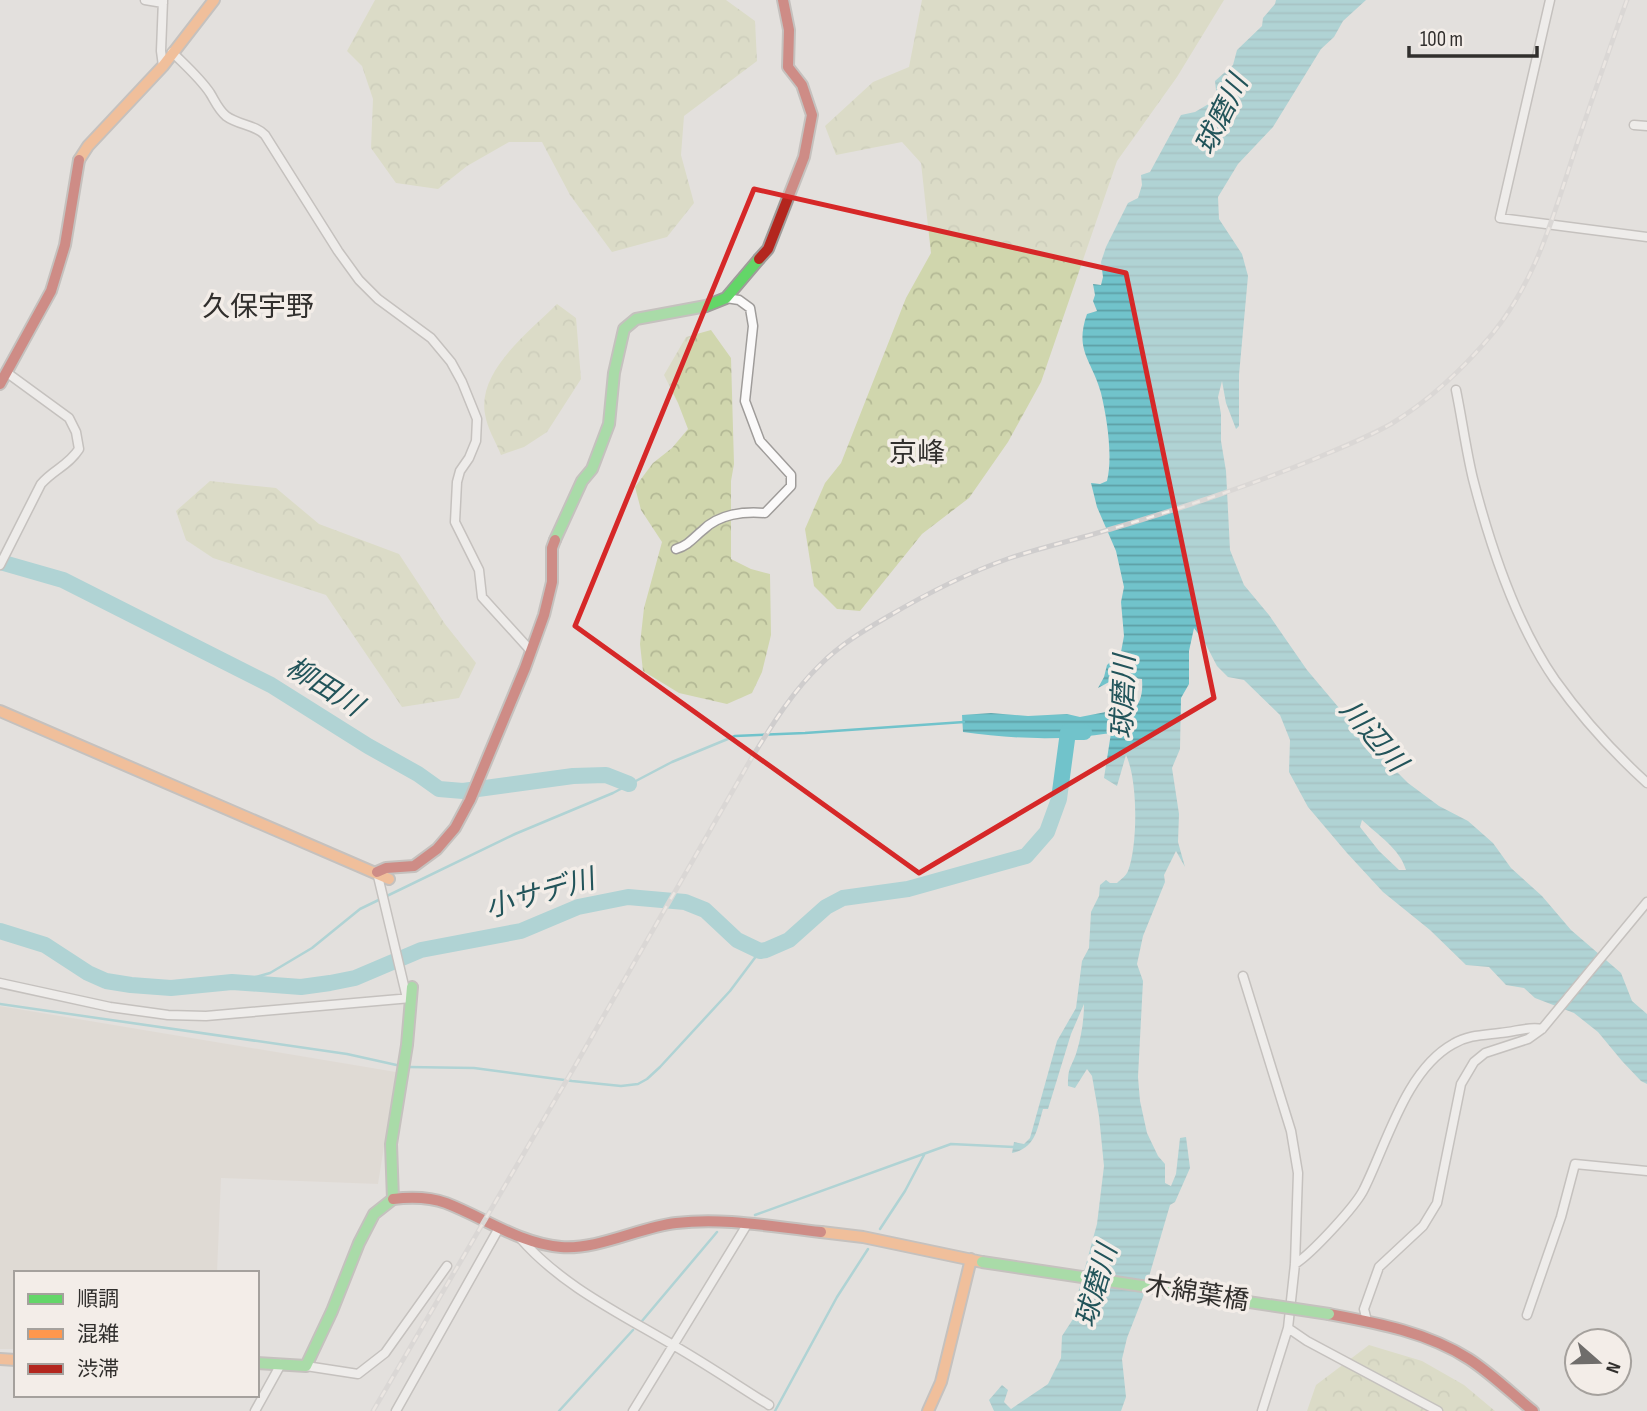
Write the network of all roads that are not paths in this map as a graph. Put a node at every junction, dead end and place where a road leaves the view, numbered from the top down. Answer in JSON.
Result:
{"nodes":[{"id":1,"x":145,"y":0,"type":"edge"},
{"id":2,"x":214,"y":0,"type":"edge"},
{"id":3,"x":783,"y":0,"type":"edge"},
{"id":4,"x":1550,"y":0,"type":"edge"},
{"id":5,"x":163,"y":1,"type":"edge"},
{"id":6,"x":172,"y":52,"type":"junction"},
{"id":7,"x":163,"y":66,"type":"junction"},
{"id":8,"x":1634,"y":125,"type":"dead end"},
{"id":9,"x":1647,"y":126,"type":"edge"},
{"id":10,"x":1647,"y":237,"type":"edge"},
{"id":11,"x":726,"y":298,"type":"junction"},
{"id":12,"x":6,"y":372,"type":"junction"},
{"id":13,"x":0,"y":384,"type":"edge"},
{"id":14,"x":1456,"y":390,"type":"dead end"},
{"id":15,"x":676,"y":549,"type":"dead end"},
{"id":16,"x":0,"y":565,"type":"edge"},
{"id":17,"x":531,"y":651,"type":"junction"},
{"id":18,"x":0,"y":711,"type":"edge"},
{"id":19,"x":1647,"y":783,"type":"edge"},
{"id":20,"x":377,"y":872,"type":"junction"},
{"id":21,"x":389,"y":879,"type":"dead end"},
{"id":22,"x":1647,"y":902,"type":"edge"},
{"id":23,"x":1243,"y":976,"type":"dead end"},
{"id":24,"x":0,"y":983,"type":"edge"},
{"id":25,"x":411,"y":993,"type":"junction"},
{"id":26,"x":1545,"y":1026,"type":"junction"},
{"id":27,"x":1647,"y":1171,"type":"edge"},
{"id":28,"x":393,"y":1199,"type":"junction"},
{"id":29,"x":748,"y":1223,"type":"junction"},
{"id":30,"x":499,"y":1228,"type":"junction"},
{"id":31,"x":520,"y":1238,"type":"junction"},
{"id":32,"x":976,"y":1261,"type":"junction"},
{"id":33,"x":1295,"y":1264,"type":"junction"},
{"id":34,"x":447,"y":1266,"type":"dead end"},
{"id":35,"x":1527,"y":1315,"type":"dead end"},
{"id":36,"x":1367,"y":1321,"type":"junction"},
{"id":37,"x":1288,"y":1328,"type":"junction"},
{"id":38,"x":673,"y":1345,"type":"junction"},
{"id":39,"x":259,"y":1363,"type":"edge"},
{"id":40,"x":281,"y":1364,"type":"junction"},
{"id":41,"x":306,"y":1366,"type":"junction"},
{"id":42,"x":769,"y":1405,"type":"dead end"},
{"id":43,"x":255,"y":1411,"type":"edge"},
{"id":44,"x":396,"y":1411,"type":"edge"},
{"id":45,"x":633,"y":1411,"type":"edge"},
{"id":46,"x":928,"y":1411,"type":"edge"},
{"id":47,"x":1262,"y":1411,"type":"edge"},
{"id":48,"x":1438,"y":1411,"type":"edge"},
{"id":49,"x":1533,"y":1411,"type":"edge"}],
"edges":[{"from":1,"to":5,"type":"street"},
{"from":2,"to":6,"type":"street"},
{"from":3,"to":11,"type":"street"},
{"from":4,"to":10,"type":"street"},
{"from":5,"to":7,"type":"street"},
{"from":6,"to":7,"type":"street"},
{"from":6,"to":17,"type":"street"},
{"from":7,"to":12,"type":"street"},
{"from":8,"to":9,"type":"street"},
{"from":11,"to":15,"type":"street"},
{"from":11,"to":17,"type":"street"},
{"from":12,"to":13,"type":"street"},
{"from":12,"to":16,"type":"street"},
{"from":14,"to":19,"type":"street"},
{"from":17,"to":20,"type":"street"},
{"from":18,"to":20,"type":"street"},
{"from":20,"to":21,"type":"street"},
{"from":20,"to":25,"type":"street"},
{"from":22,"to":26,"type":"street"},
{"from":23,"to":33,"type":"street"},
{"from":24,"to":25,"type":"street"},
{"from":25,"to":28,"type":"street"},
{"from":26,"to":33,"type":"street"},
{"from":26,"to":36,"type":"street"},
{"from":27,"to":35,"type":"street"},
{"from":28,"to":30,"type":"street","name":"木綿葉橋"},
{"from":28,"to":41,"type":"street"},
{"from":29,"to":31,"type":"street","name":"木綿葉橋"},
{"from":29,"to":32,"type":"street","name":"木綿葉橋"},
{"from":29,"to":38,"type":"street"},
{"from":30,"to":31,"type":"street","name":"木綿葉橋"},
{"from":30,"to":44,"type":"street"},
{"from":31,"to":38,"type":"street"},
{"from":32,"to":36,"type":"street","name":"木綿葉橋","bridge":true},
{"from":32,"to":46,"type":"street"},
{"from":33,"to":37,"type":"street"},
{"from":34,"to":41,"type":"street"},
{"from":36,"to":49,"type":"street","name":"木綿葉橋"},
{"from":37,"to":47,"type":"street"},
{"from":37,"to":48,"type":"street"},
{"from":38,"to":42,"type":"street"},
{"from":38,"to":45,"type":"street"},
{"from":39,"to":40,"type":"street"},
{"from":40,"to":41,"type":"street"},
{"from":40,"to":43,"type":"street"}]}
